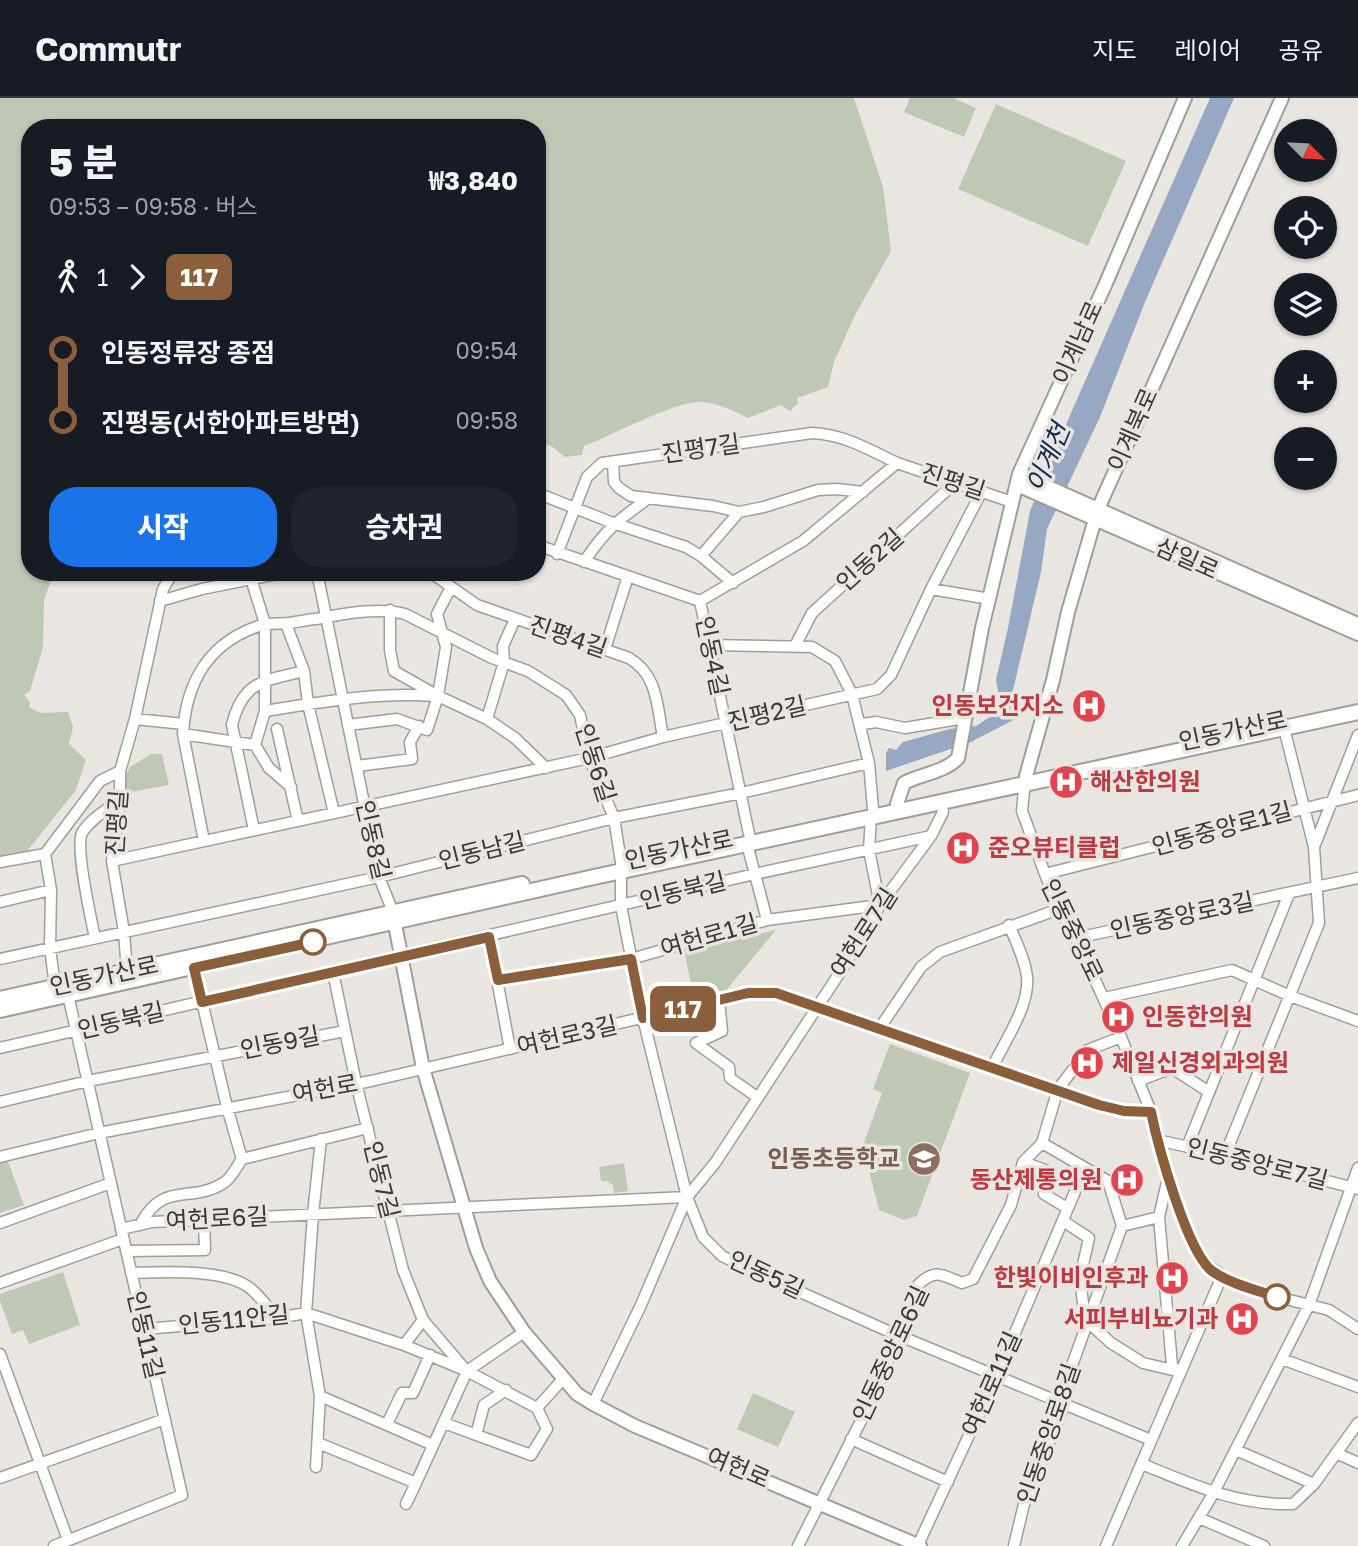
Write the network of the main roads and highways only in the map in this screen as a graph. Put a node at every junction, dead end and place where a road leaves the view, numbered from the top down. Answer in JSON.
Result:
{"nodes":[{"id":1,"x":1358,"y":704,"type":"edge"},
{"id":2,"x":1358,"y":712,"type":"edge"},
{"id":3,"x":1025,"y":780,"type":"junction"},
{"id":4,"x":872,"y":813,"type":"junction"},
{"id":5,"x":394,"y":917,"type":"junction"},
{"id":6,"x":0,"y":999,"type":"edge"},
{"id":7,"x":0,"y":1010,"type":"edge"}],
"edges":[{"from":1,"to":3,"type":"main road","name":"인동가산로"},
{"from":2,"to":3,"type":"main road","name":"인동가산로"},
{"from":3,"to":4,"type":"main road","name":"인동가산로"},
{"from":3,"to":4,"type":"main road","name":"인동가산로"},
{"from":4,"to":5,"type":"main road","name":"인동가산로"},
{"from":5,"to":6,"type":"main road","name":"인동가산로"},
{"from":5,"to":7,"type":"main road","name":"인동가산로"}]}
